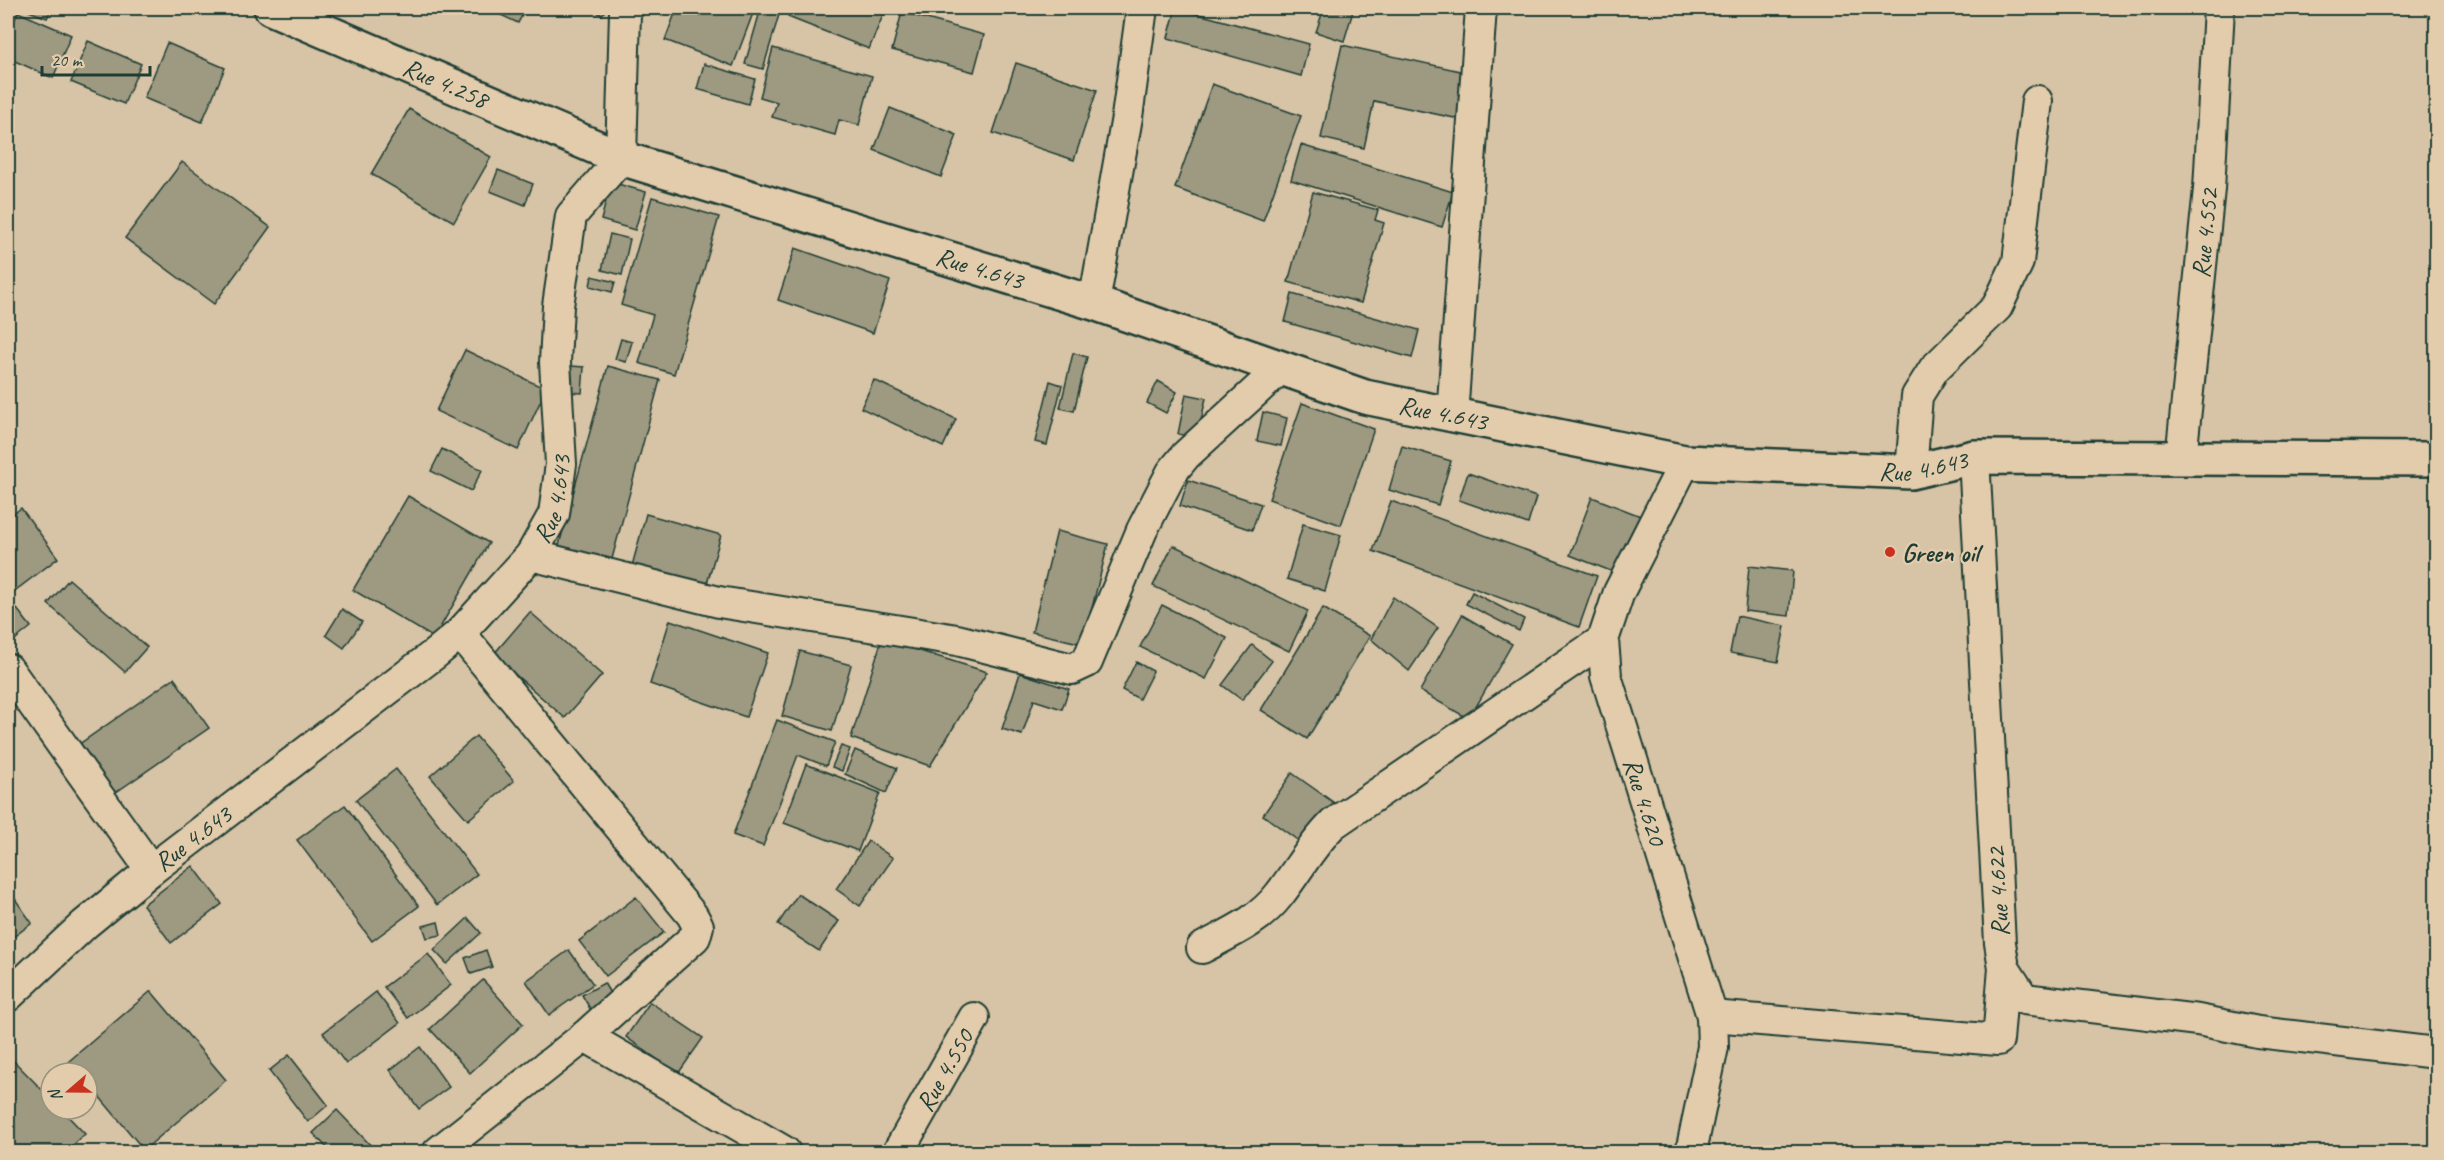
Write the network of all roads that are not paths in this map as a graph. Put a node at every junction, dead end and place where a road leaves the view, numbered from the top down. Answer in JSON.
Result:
{"nodes":[{"id":1,"x":271,"y":8,"type":"edge"},
{"id":2,"x":627,"y":8,"type":"edge"},
{"id":3,"x":1142,"y":8,"type":"edge"},
{"id":4,"x":1481,"y":8,"type":"edge"},
{"id":5,"x":2219,"y":8,"type":"edge"},
{"id":6,"x":2037,"y":101,"type":"dead end"},
{"id":7,"x":621,"y":158,"type":"junction"},
{"id":8,"x":1094,"y":303,"type":"junction"},
{"id":9,"x":1281,"y":368,"type":"junction"},
{"id":10,"x":1452,"y":416,"type":"junction"},
{"id":11,"x":1974,"y":457,"type":"junction"},
{"id":12,"x":2181,"y":458,"type":"junction"},
{"id":13,"x":2436,"y":459,"type":"edge"},
{"id":14,"x":1684,"y":462,"type":"junction"},
{"id":15,"x":1911,"y":472,"type":"junction"},
{"id":16,"x":531,"y":555,"type":"junction"},
{"id":17,"x":460,"y":633,"type":"junction"},
{"id":18,"x":1603,"y":639,"type":"junction"},
{"id":19,"x":8,"y":669,"type":"edge"},
{"id":20,"x":151,"y":870,"type":"junction"},
{"id":21,"x":1202,"y":948,"type":"dead end"},
{"id":22,"x":2004,"y":968,"type":"junction"},
{"id":23,"x":8,"y":996,"type":"edge"},
{"id":24,"x":1712,"y":1016,"type":"junction"},
{"id":25,"x":974,"y":1018,"type":"dead end"},
{"id":26,"x":585,"y":1036,"type":"junction"},
{"id":27,"x":2436,"y":1053,"type":"edge"},
{"id":28,"x":438,"y":1152,"type":"edge"},
{"id":29,"x":785,"y":1152,"type":"edge"},
{"id":30,"x":898,"y":1152,"type":"edge"},
{"id":31,"x":1691,"y":1152,"type":"edge"}],
"edges":[{"from":1,"to":7,"type":"highway","name":"Rue 4.258"},
{"from":2,"to":7,"type":"street"},
{"from":3,"to":8,"type":"street"},
{"from":4,"to":10,"type":"street"},
{"from":5,"to":12,"type":"street","name":"Rue 4.552"},
{"from":6,"to":15,"type":"street"},
{"from":7,"to":8,"type":"highway","name":"Rue 4.643"},
{"from":7,"to":16,"type":"street","name":"Rue 4.643"},
{"from":8,"to":9,"type":"highway","name":"Rue 4.643"},
{"from":9,"to":10,"type":"highway","name":"Rue 4.643"},
{"from":9,"to":16,"type":"street"},
{"from":10,"to":14,"type":"highway","name":"Rue 4.643"},
{"from":11,"to":12,"type":"highway","name":"Rue 4.643"},
{"from":11,"to":15,"type":"highway","name":"Rue 4.643"},
{"from":11,"to":22,"type":"street","name":"Rue 4.622"},
{"from":12,"to":13,"type":"highway","name":"Rue 4.643"},
{"from":14,"to":15,"type":"highway","name":"Rue 4.643"},
{"from":14,"to":18,"type":"street","name":"Rue 4.620"},
{"from":16,"to":17,"type":"street","name":"Rue 4.643"},
{"from":17,"to":20,"type":"street","name":"Rue 4.643"},
{"from":17,"to":26,"type":"street"},
{"from":18,"to":21,"type":"street"},
{"from":18,"to":24,"type":"street","name":"Rue 4.620"},
{"from":19,"to":20,"type":"street"},
{"from":20,"to":23,"type":"street","name":"Rue 4.643"},
{"from":22,"to":24,"type":"street","name":"Rue 4.622"},
{"from":22,"to":27,"type":"street"},
{"from":24,"to":31,"type":"street","name":"Rue 4.620"},
{"from":25,"to":30,"type":"street","name":"Rue 4.550"},
{"from":26,"to":28,"type":"street"},
{"from":26,"to":29,"type":"street"}]}
